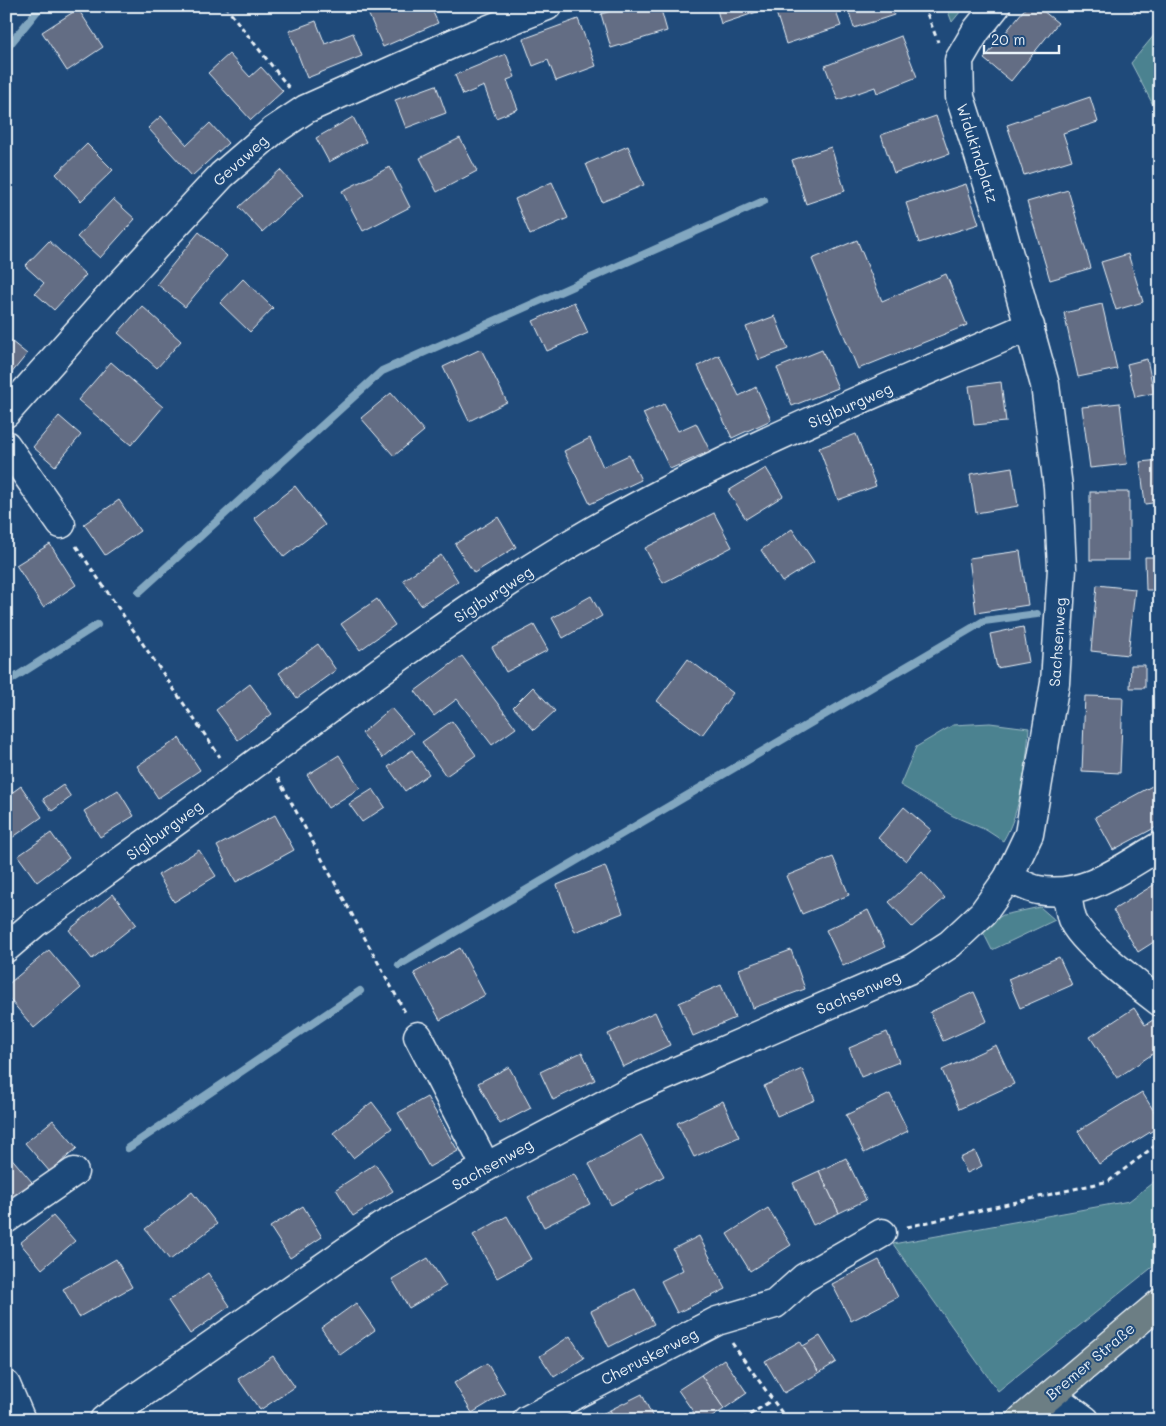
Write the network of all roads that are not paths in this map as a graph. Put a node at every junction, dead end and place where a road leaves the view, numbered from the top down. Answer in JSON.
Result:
{"nodes":[{"id":1,"x":547,"y":6,"type":"edge"},
{"id":2,"x":996,"y":6,"type":"edge"},
{"id":3,"x":998,"y":215,"type":"joint"},
{"id":4,"x":1030,"y":326,"type":"junction"},
{"id":5,"x":6,"y":413,"type":"edge"},
{"id":6,"x":6,"y":444,"type":"edge"},
{"id":7,"x":61,"y":524,"type":"road end"},
{"id":8,"x":1160,"y":846,"type":"edge"},
{"id":9,"x":1008,"y":878,"type":"junction"},
{"id":10,"x":1067,"y":892,"type":"junction"},
{"id":11,"x":6,"y":948,"type":"edge"},
{"id":12,"x":1160,"y":1002,"type":"edge"},
{"id":13,"x":418,"y":1036,"type":"road end"},
{"id":14,"x":486,"y":1167,"type":"junction"},
{"id":15,"x":74,"y":1172,"type":"dead end"},
{"id":16,"x":6,"y":1219,"type":"edge"},
{"id":17,"x":882,"y":1233,"type":"road end"},
{"id":18,"x":1160,"y":1303,"type":"edge"},
{"id":19,"x":6,"y":1385,"type":"edge"},
{"id":20,"x":1051,"y":1395,"type":"junction"},
{"id":21,"x":21,"y":1420,"type":"edge"},
{"id":22,"x":104,"y":1420,"type":"edge"},
{"id":23,"x":527,"y":1420,"type":"edge"},
{"id":24,"x":1021,"y":1420,"type":"edge"},
{"id":25,"x":1085,"y":1420,"type":"edge"}],
"edges":[{"from":1,"to":5,"type":"street","name":"Gevaweg"},
{"from":2,"to":3,"type":"street","name":"Widukindplatz"},
{"from":3,"to":4,"type":"street","name":"Sachsenweg"},
{"from":4,"to":9,"type":"street","name":"Sachsenweg"},
{"from":4,"to":11,"type":"street","name":"Sigiburgweg"},
{"from":6,"to":7,"type":"street"},
{"from":8,"to":10,"type":"street"},
{"from":9,"to":10,"type":"street"},
{"from":9,"to":14,"type":"street","name":"Sachsenweg"},
{"from":10,"to":12,"type":"street"},
{"from":13,"to":14,"type":"street"},
{"from":14,"to":22,"type":"street","name":"Sachsenweg"},
{"from":15,"to":16,"type":"street"},
{"from":17,"to":23,"type":"street","name":"Cheruskerweg"},
{"from":18,"to":20,"type":"main road","name":"Bremer Straße"},
{"from":19,"to":21,"type":"street"},
{"from":20,"to":24,"type":"main road","name":"Bremer Straße"},
{"from":20,"to":25,"type":"street"}]}
